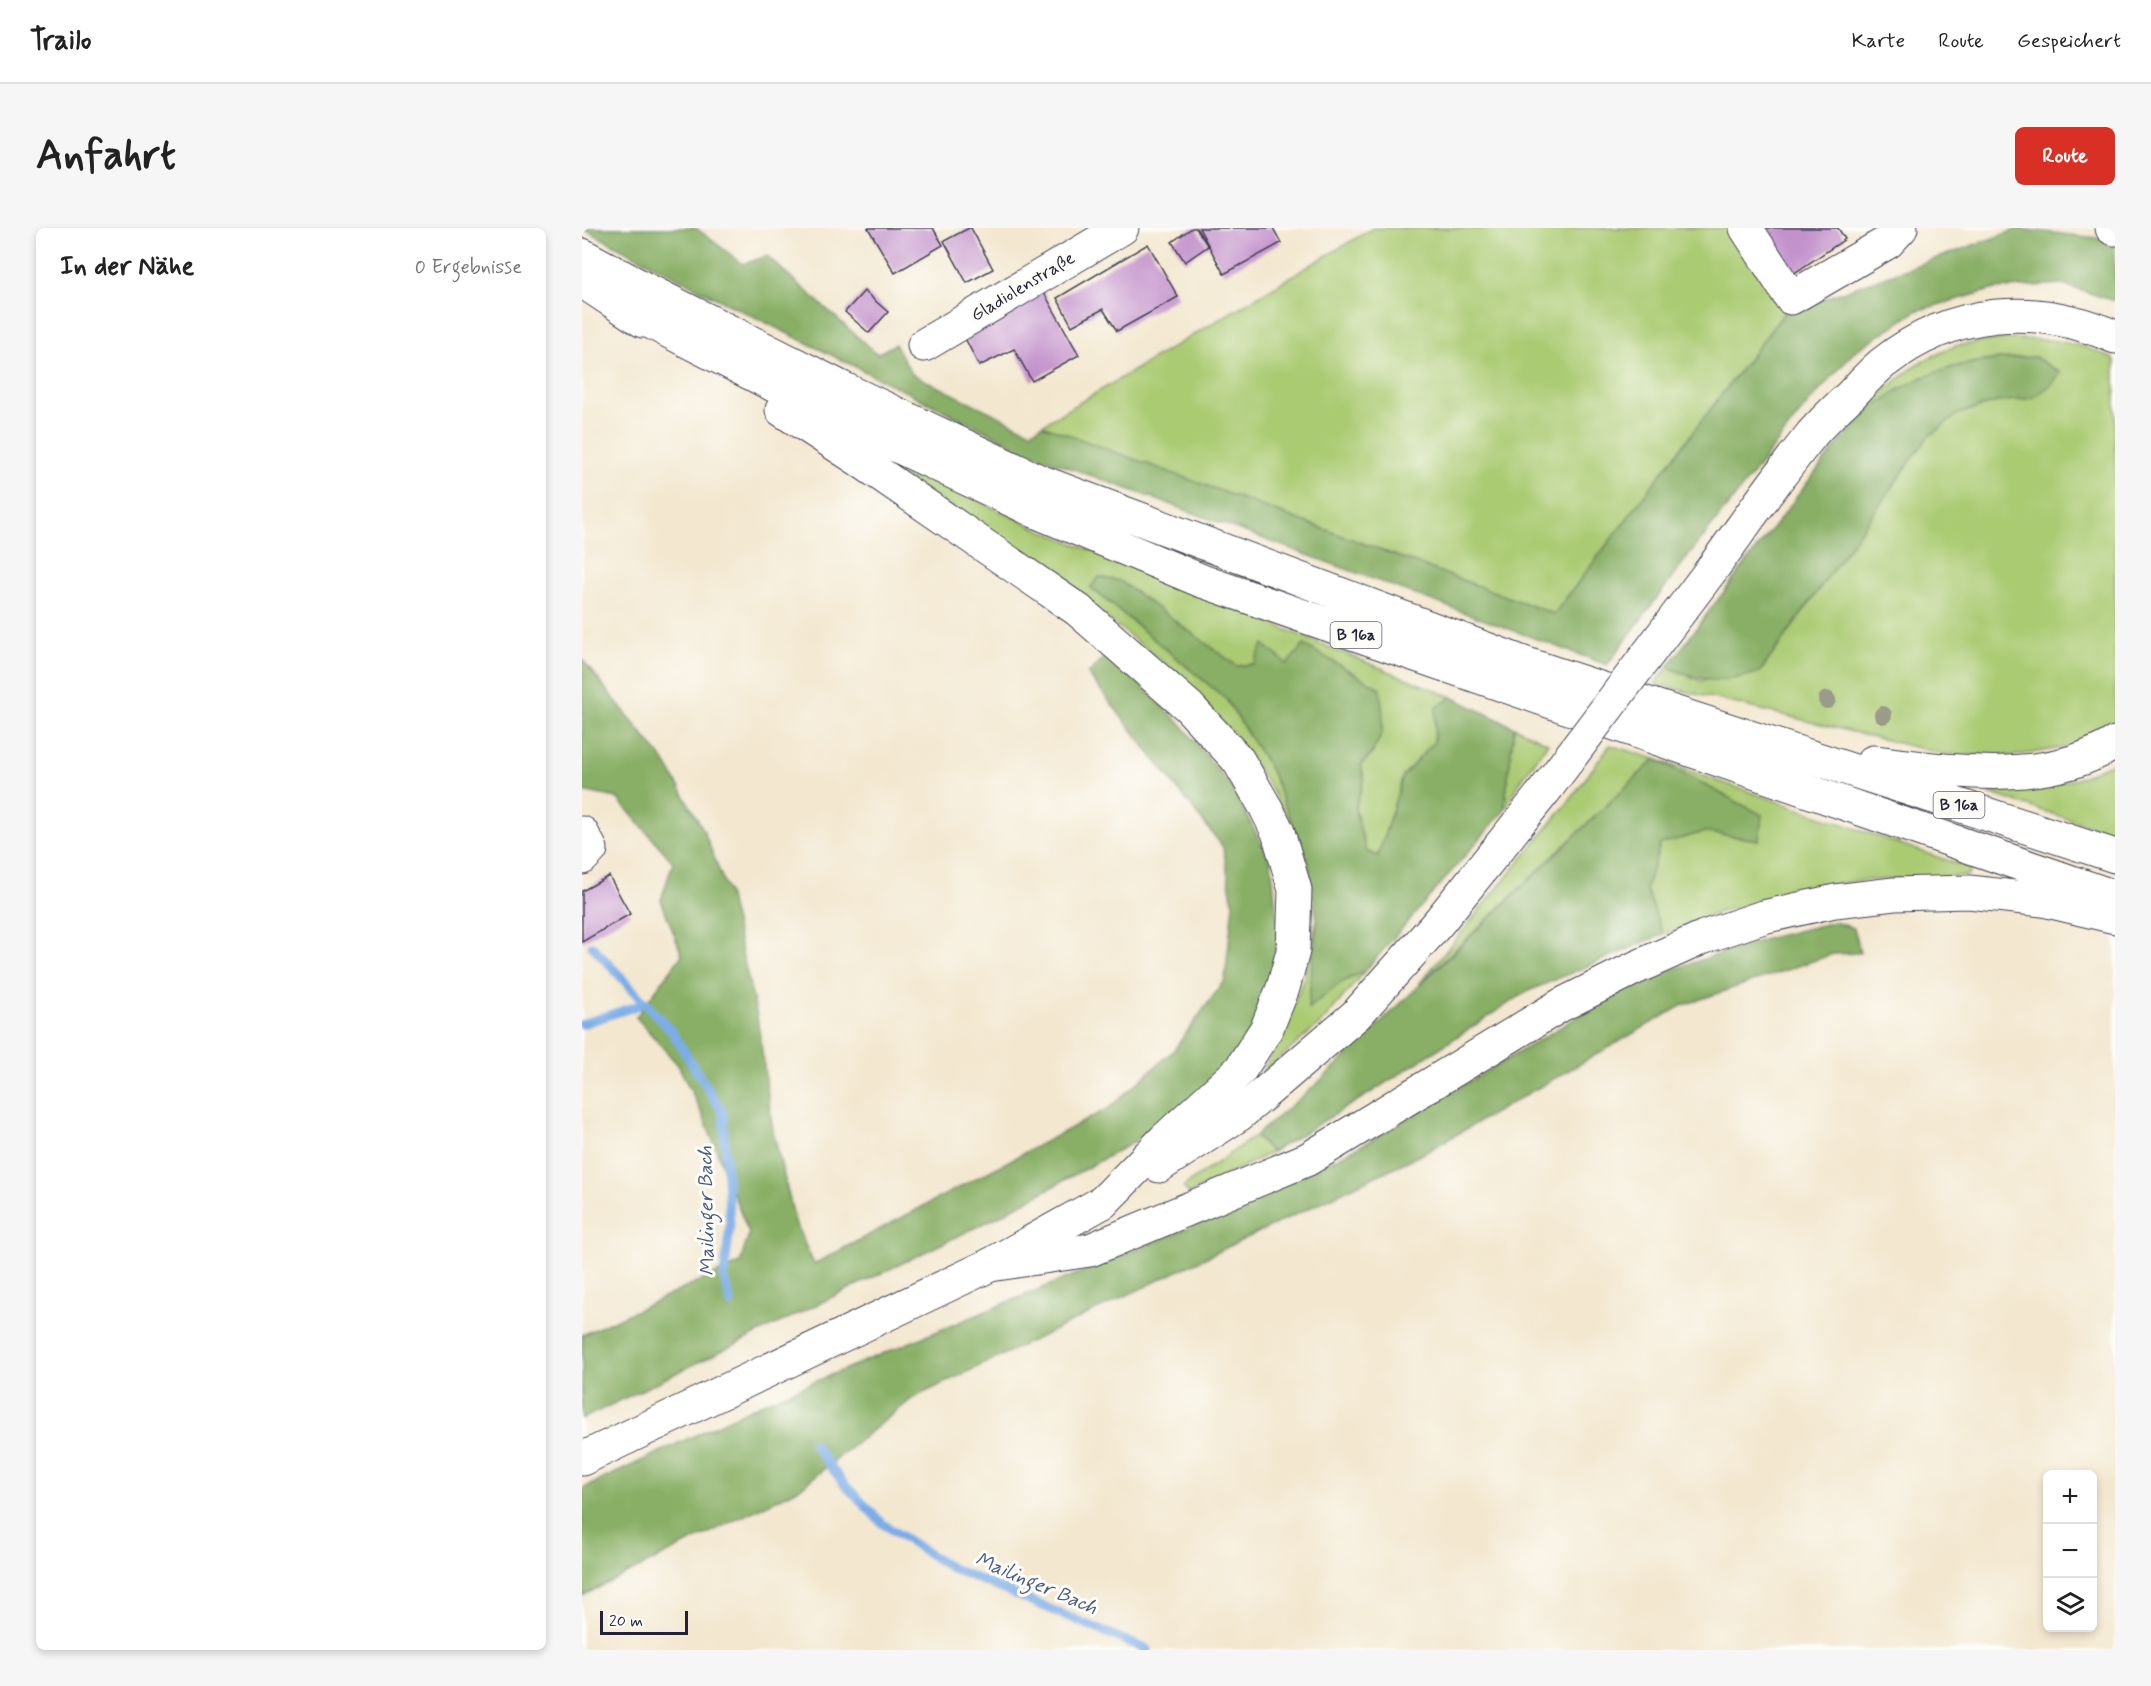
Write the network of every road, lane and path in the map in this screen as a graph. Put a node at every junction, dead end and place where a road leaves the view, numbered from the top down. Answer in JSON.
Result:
{"nodes":[{"id":1,"x":1122,"y":228,"type":"edge"},
{"id":2,"x":1746,"y":228,"type":"edge"},
{"id":3,"x":1901,"y":228,"type":"edge"},
{"id":4,"x":582,"y":255,"type":"edge"},
{"id":5,"x":582,"y":281,"type":"edge"},
{"id":6,"x":624,"y":309,"type":"junction"},
{"id":7,"x":2115,"y":337,"type":"edge"},
{"id":8,"x":924,"y":345,"type":"dead end"},
{"id":9,"x":2115,"y":743,"type":"edge"},
{"id":10,"x":1803,"y":754,"type":"junction"},
{"id":11,"x":582,"y":833,"type":"edge"},
{"id":12,"x":2115,"y":856,"type":"edge"},
{"id":13,"x":582,"y":858,"type":"edge"},
{"id":14,"x":2115,"y":897,"type":"edge"},
{"id":15,"x":2115,"y":917,"type":"edge"},
{"id":16,"x":1103,"y":1202,"type":"junction"},
{"id":17,"x":990,"y":1265,"type":"junction"},
{"id":18,"x":582,"y":1459,"type":"edge"}],
"edges":[{"from":1,"to":8,"type":"main road","name":"Gladiolenstraße"},
{"from":2,"to":3,"type":"main road"},
{"from":4,"to":10,"type":"main road","number":"B 16a"},
{"from":5,"to":6,"type":"main road","number":"B 16a"},
{"from":6,"to":14,"type":"main road","number":"B 16a"},
{"from":6,"to":16,"type":"main road"},
{"from":7,"to":16,"type":"main road","bridge":true},
{"from":9,"to":10,"type":"main road"},
{"from":10,"to":12,"type":"main road","number":"B 16a"},
{"from":11,"to":13,"type":"main road"},
{"from":15,"to":17,"type":"main road"},
{"from":16,"to":17,"type":"main road"},
{"from":17,"to":18,"type":"main road"}]}
